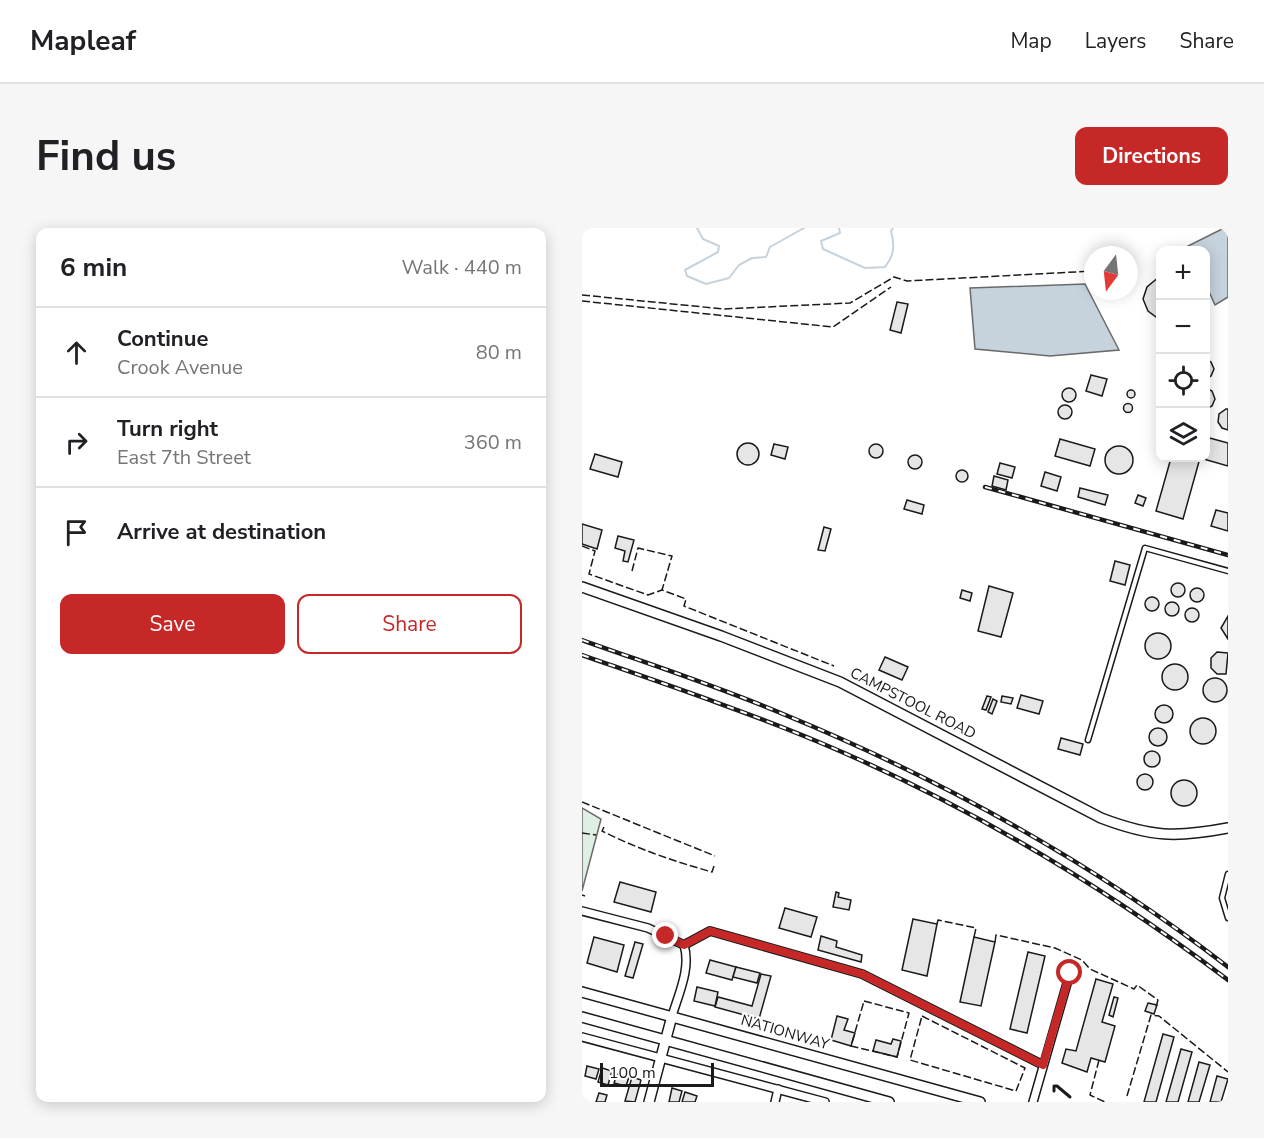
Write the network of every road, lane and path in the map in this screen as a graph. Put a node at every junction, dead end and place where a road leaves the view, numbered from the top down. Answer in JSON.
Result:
{"nodes":[{"id":1,"x":1228,"y":571,"type":"edge"},
{"id":2,"x":582,"y":587,"type":"edge"},
{"id":3,"x":1088,"y":740,"type":"dead end"},
{"id":4,"x":1228,"y":828,"type":"edge"},
{"id":5,"x":1228,"y":874,"type":"edge"},
{"id":6,"x":582,"y":911,"type":"edge"},
{"id":7,"x":1228,"y":918,"type":"edge"},
{"id":8,"x":684,"y":945,"type":"junction"},
{"id":9,"x":1070,"y":973,"type":"dead end"},
{"id":10,"x":582,"y":992,"type":"edge"},
{"id":11,"x":672,"y":1016,"type":"junction"},
{"id":12,"x":582,"y":1017,"type":"edge"},
{"id":13,"x":582,"y":1037,"type":"edge"},
{"id":14,"x":666,"y":1042,"type":"junction"},
{"id":15,"x":661,"y":1058,"type":"junction"},
{"id":16,"x":1043,"y":1065,"type":"junction"},
{"id":17,"x":778,"y":1089,"type":"junction"},
{"id":18,"x":650,"y":1102,"type":"edge"},
{"id":19,"x":775,"y":1102,"type":"edge"},
{"id":20,"x":825,"y":1102,"type":"edge"},
{"id":21,"x":889,"y":1102,"type":"edge"},
{"id":22,"x":980,"y":1102,"type":"edge"},
{"id":23,"x":1033,"y":1102,"type":"edge"}],
"edges":[{"from":1,"to":3,"type":"lane"},
{"from":2,"to":4,"type":"main road","name":"CAMPSTOOL ROAD"},
{"from":5,"to":7,"type":"lane"},
{"from":6,"to":8,"type":"street"},
{"from":8,"to":11,"type":"street"},
{"from":8,"to":16,"type":"street"},
{"from":9,"to":16,"type":"street"},
{"from":10,"to":11,"type":"main road","name":"NATIONWAY"},
{"from":11,"to":14,"type":"main road"},
{"from":11,"to":22,"type":"main road","name":"NATIONWAY"},
{"from":12,"to":14,"type":"main road"},
{"from":13,"to":15,"type":"street"},
{"from":14,"to":15,"type":"main road"},
{"from":14,"to":21,"type":"main road"},
{"from":15,"to":17,"type":"street"},
{"from":15,"to":18,"type":"main road"},
{"from":16,"to":23,"type":"street"},
{"from":17,"to":19,"type":"street"},
{"from":17,"to":20,"type":"street"}]}
